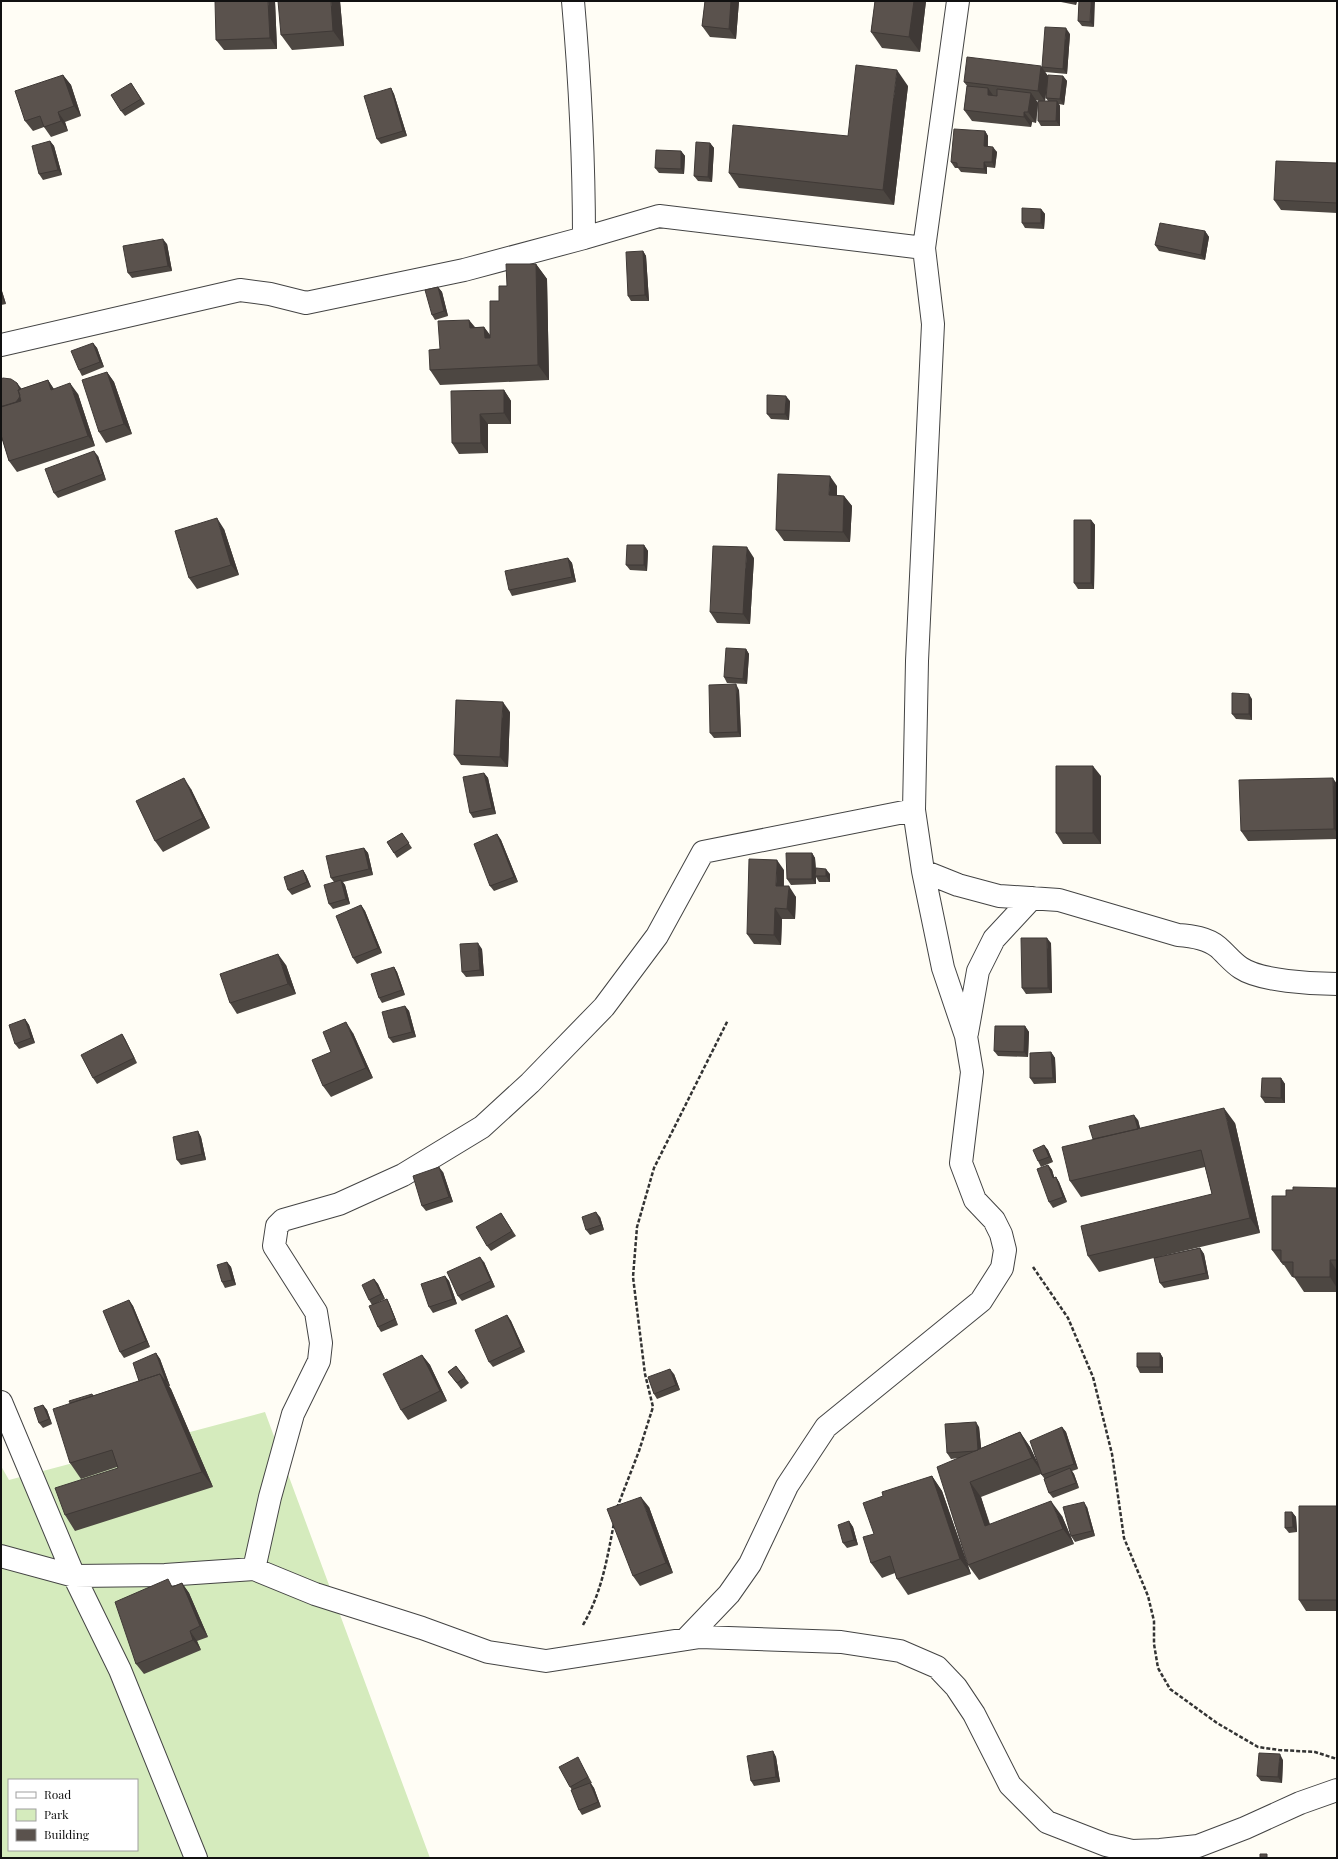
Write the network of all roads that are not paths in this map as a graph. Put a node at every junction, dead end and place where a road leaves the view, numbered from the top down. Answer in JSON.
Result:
{"nodes":[{"id":1,"x":573,"y":1,"type":"edge"},
{"id":2,"x":958,"y":1,"type":"edge"},
{"id":3,"x":584,"y":238,"type":"junction"},
{"id":4,"x":924,"y":248,"type":"junction"},
{"id":5,"x":1,"y":345,"type":"edge"},
{"id":6,"x":914,"y":810,"type":"junction"},
{"id":7,"x":924,"y":871,"type":"junction"},
{"id":8,"x":1032,"y":898,"type":"junction"},
{"id":9,"x":1337,"y":984,"type":"edge"},
{"id":10,"x":966,"y":1036,"type":"junction"},
{"id":11,"x":1,"y":1402,"type":"edge"},
{"id":12,"x":1,"y":1556,"type":"edge"},
{"id":13,"x":254,"y":1569,"type":"junction"},
{"id":14,"x":74,"y":1576,"type":"junction"},
{"id":15,"x":686,"y":1639,"type":"junction"},
{"id":16,"x":1337,"y":1790,"type":"edge"},
{"id":17,"x":196,"y":1858,"type":"edge"}],
"edges":[{"from":1,"to":3,"type":"street"},
{"from":2,"to":4,"type":"street"},
{"from":3,"to":4,"type":"street"},
{"from":3,"to":5,"type":"street"},
{"from":4,"to":6,"type":"street"},
{"from":6,"to":7,"type":"street"},
{"from":6,"to":13,"type":"street"},
{"from":7,"to":8,"type":"street"},
{"from":7,"to":10,"type":"street"},
{"from":8,"to":9,"type":"street"},
{"from":8,"to":10,"type":"street"},
{"from":10,"to":15,"type":"street"},
{"from":11,"to":14,"type":"street"},
{"from":12,"to":14,"type":"street"},
{"from":13,"to":14,"type":"street"},
{"from":13,"to":15,"type":"street"},
{"from":14,"to":17,"type":"street"},
{"from":15,"to":16,"type":"street"}]}
